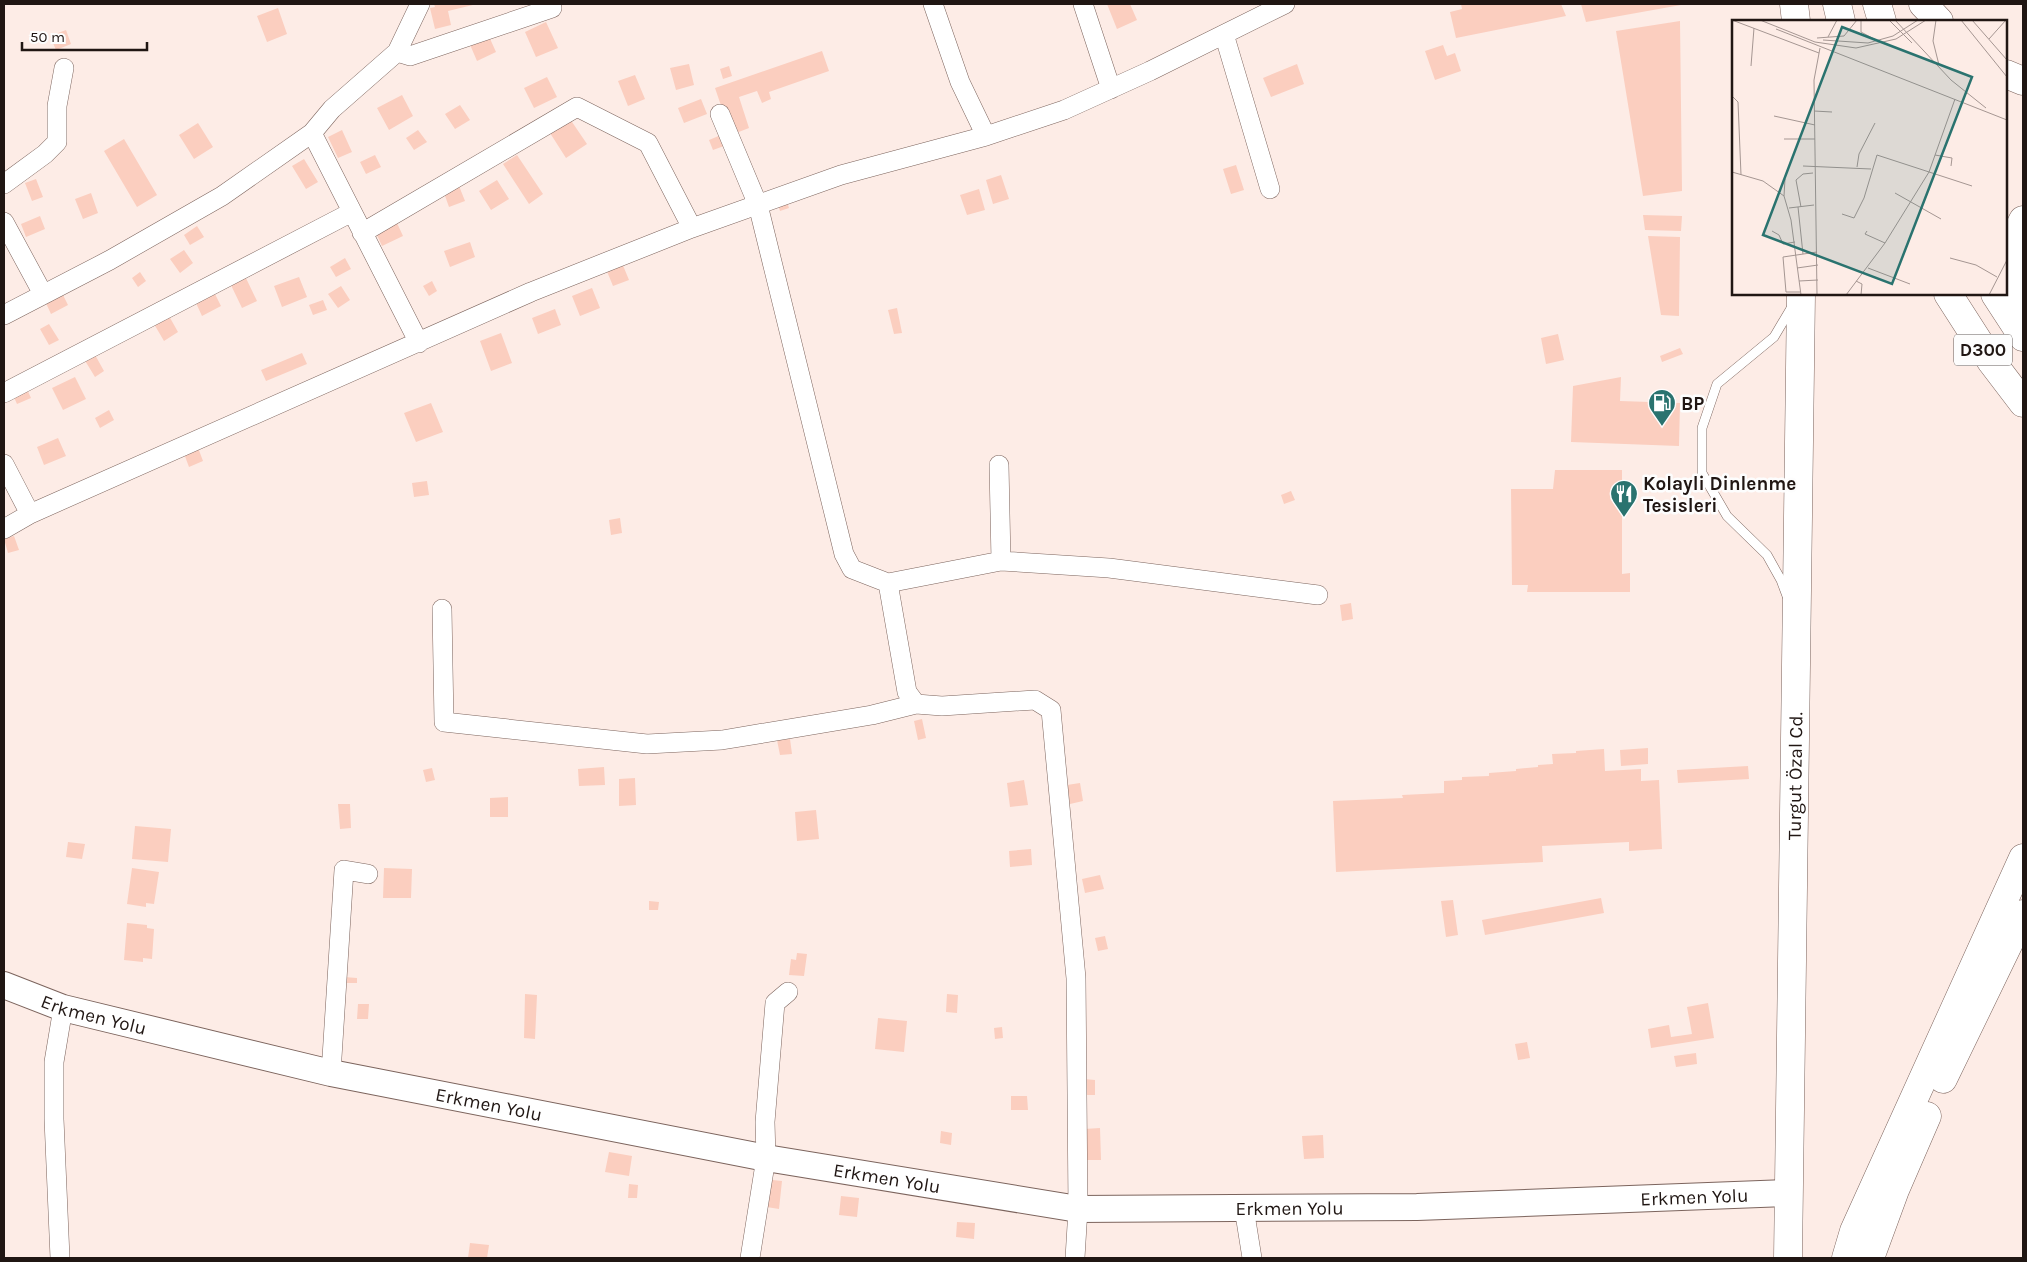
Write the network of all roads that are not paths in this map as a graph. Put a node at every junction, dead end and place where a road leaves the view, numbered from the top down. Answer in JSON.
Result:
{"nodes":[{"id":1,"x":420,"y":4,"type":"edge"},
{"id":2,"x":933,"y":4,"type":"edge"},
{"id":3,"x":1083,"y":4,"type":"edge"},
{"id":4,"x":1286,"y":4,"type":"edge"},
{"id":5,"x":1794,"y":4,"type":"edge"},
{"id":6,"x":1837,"y":4,"type":"edge"},
{"id":7,"x":1877,"y":4,"type":"edge"},
{"id":8,"x":1924,"y":4,"type":"edge"},
{"id":9,"x":552,"y":8,"type":"dead end"},
{"id":10,"x":1796,"y":20,"type":"edge"},
{"id":11,"x":1841,"y":20,"type":"edge"},
{"id":12,"x":1882,"y":20,"type":"edge"},
{"id":13,"x":1938,"y":20,"type":"edge"},
{"id":14,"x":1224,"y":34,"type":"junction"},
{"id":15,"x":396,"y":52,"type":"junction"},
{"id":16,"x":64,"y":68,"type":"dead end"},
{"id":17,"x":2007,"y":74,"type":"edge"},
{"id":18,"x":2023,"y":81,"type":"edge"},
{"id":19,"x":1111,"y":89,"type":"junction"},
{"id":20,"x":720,"y":114,"type":"dead end"},
{"id":21,"x":312,"y":133,"type":"junction"},
{"id":22,"x":986,"y":136,"type":"junction"},
{"id":23,"x":4,"y":184,"type":"edge"},
{"id":24,"x":1270,"y":189,"type":"dead end"},
{"id":25,"x":758,"y":205,"type":"junction"},
{"id":26,"x":352,"y":212,"type":"junction"},
{"id":27,"x":2023,"y":220,"type":"edge"},
{"id":28,"x":4,"y":222,"type":"edge"},
{"id":29,"x":692,"y":228,"type":"junction"},
{"id":30,"x":362,"y":233,"type":"junction"},
{"id":31,"x":43,"y":294,"type":"junction"},
{"id":32,"x":1799,"y":295,"type":"edge"},
{"id":33,"x":1800,"y":295,"type":"edge"},
{"id":34,"x":1949,"y":295,"type":"edge"},
{"id":35,"x":1996,"y":295,"type":"edge"},
{"id":36,"x":2023,"y":306,"type":"edge"},
{"id":37,"x":4,"y":315,"type":"edge"},
{"id":38,"x":2023,"y":337,"type":"edge"},
{"id":39,"x":419,"y":343,"type":"junction"},
{"id":40,"x":4,"y":393,"type":"edge"},
{"id":41,"x":2023,"y":402,"type":"edge"},
{"id":42,"x":4,"y":464,"type":"edge"},
{"id":43,"x":999,"y":466,"type":"dead end"},
{"id":44,"x":30,"y":514,"type":"junction"},
{"id":45,"x":4,"y":528,"type":"edge"},
{"id":46,"x":1001,"y":561,"type":"junction"},
{"id":47,"x":888,"y":584,"type":"junction"},
{"id":48,"x":1318,"y":595,"type":"dead end"},
{"id":49,"x":442,"y":609,"type":"dead end"},
{"id":50,"x":1796,"y":624,"type":"junction"},
{"id":51,"x":916,"y":704,"type":"junction"},
{"id":52,"x":2023,"y":858,"type":"edge"},
{"id":53,"x":368,"y":874,"type":"dead end"},
{"id":54,"x":2023,"y":914,"type":"edge"},
{"id":55,"x":2023,"y":950,"type":"edge"},
{"id":56,"x":4,"y":984,"type":"edge"},
{"id":57,"x":1988,"y":986,"type":"junction"},
{"id":58,"x":788,"y":992,"type":"dead end"},
{"id":59,"x":63,"y":1008,"type":"junction"},
{"id":60,"x":331,"y":1073,"type":"junction"},
{"id":61,"x":766,"y":1158,"type":"junction"},
{"id":62,"x":1789,"y":1193,"type":"junction"},
{"id":63,"x":1244,"y":1208,"type":"junction"},
{"id":64,"x":1078,"y":1209,"type":"junction"},
{"id":65,"x":60,"y":1258,"type":"edge"},
{"id":66,"x":750,"y":1258,"type":"edge"},
{"id":67,"x":1075,"y":1258,"type":"edge"},
{"id":68,"x":1252,"y":1258,"type":"edge"},
{"id":69,"x":1788,"y":1258,"type":"edge"},
{"id":70,"x":1846,"y":1258,"type":"edge"},
{"id":71,"x":1870,"y":1258,"type":"edge"}],
"edges":[{"from":1,"to":15,"type":"street"},
{"from":2,"to":22,"type":"street"},
{"from":3,"to":19,"type":"street"},
{"from":4,"to":14,"type":"street"},
{"from":5,"to":10,"type":"main road"},
{"from":6,"to":11,"type":"main road"},
{"from":7,"to":12,"type":"main road"},
{"from":8,"to":13,"type":"main road"},
{"from":9,"to":15,"type":"street"},
{"from":14,"to":19,"type":"street"},
{"from":14,"to":24,"type":"street"},
{"from":15,"to":21,"type":"street"},
{"from":16,"to":23,"type":"street"},
{"from":17,"to":18,"type":"main road"},
{"from":19,"to":22,"type":"street"},
{"from":20,"to":25,"type":"street"},
{"from":21,"to":26,"type":"street"},
{"from":21,"to":31,"type":"street"},
{"from":22,"to":25,"type":"street"},
{"from":25,"to":29,"type":"street"},
{"from":25,"to":47,"type":"street"},
{"from":26,"to":30,"type":"street"},
{"from":26,"to":40,"type":"street"},
{"from":27,"to":36,"type":"main road"},
{"from":28,"to":31,"type":"street"},
{"from":29,"to":30,"type":"street"},
{"from":29,"to":39,"type":"street"},
{"from":30,"to":39,"type":"street"},
{"from":31,"to":37,"type":"street"},
{"from":32,"to":50,"type":"lane"},
{"from":33,"to":50,"type":"main road","name":"Turgut Özal Cd."},
{"from":34,"to":41,"type":"main road","number":"D300"},
{"from":35,"to":38,"type":"main road","number":"D300"},
{"from":39,"to":44,"type":"street"},
{"from":42,"to":44,"type":"street"},
{"from":43,"to":46,"type":"street"},
{"from":44,"to":45,"type":"street"},
{"from":46,"to":47,"type":"street"},
{"from":46,"to":48,"type":"street"},
{"from":47,"to":51,"type":"street"},
{"from":49,"to":51,"type":"street"},
{"from":50,"to":62,"type":"main road","name":"Turgut Özal Cd."},
{"from":51,"to":64,"type":"street"},
{"from":52,"to":70,"type":"main road"},
{"from":53,"to":60,"type":"street"},
{"from":54,"to":57,"type":"main road"},
{"from":55,"to":57,"type":"main road"},
{"from":56,"to":59,"type":"street","name":"Erkmen Yolu"},
{"from":57,"to":71,"type":"main road"},
{"from":58,"to":61,"type":"street"},
{"from":59,"to":60,"type":"street","name":"Erkmen Yolu"},
{"from":59,"to":65,"type":"street"},
{"from":60,"to":61,"type":"street","name":"Erkmen Yolu"},
{"from":61,"to":64,"type":"street","name":"Erkmen Yolu"},
{"from":61,"to":66,"type":"street"},
{"from":62,"to":63,"type":"street","name":"Erkmen Yolu"},
{"from":62,"to":69,"type":"main road","name":"Turgut Özal Cd."},
{"from":63,"to":64,"type":"street","name":"Erkmen Yolu"},
{"from":63,"to":68,"type":"street"},
{"from":64,"to":67,"type":"street"}]}
